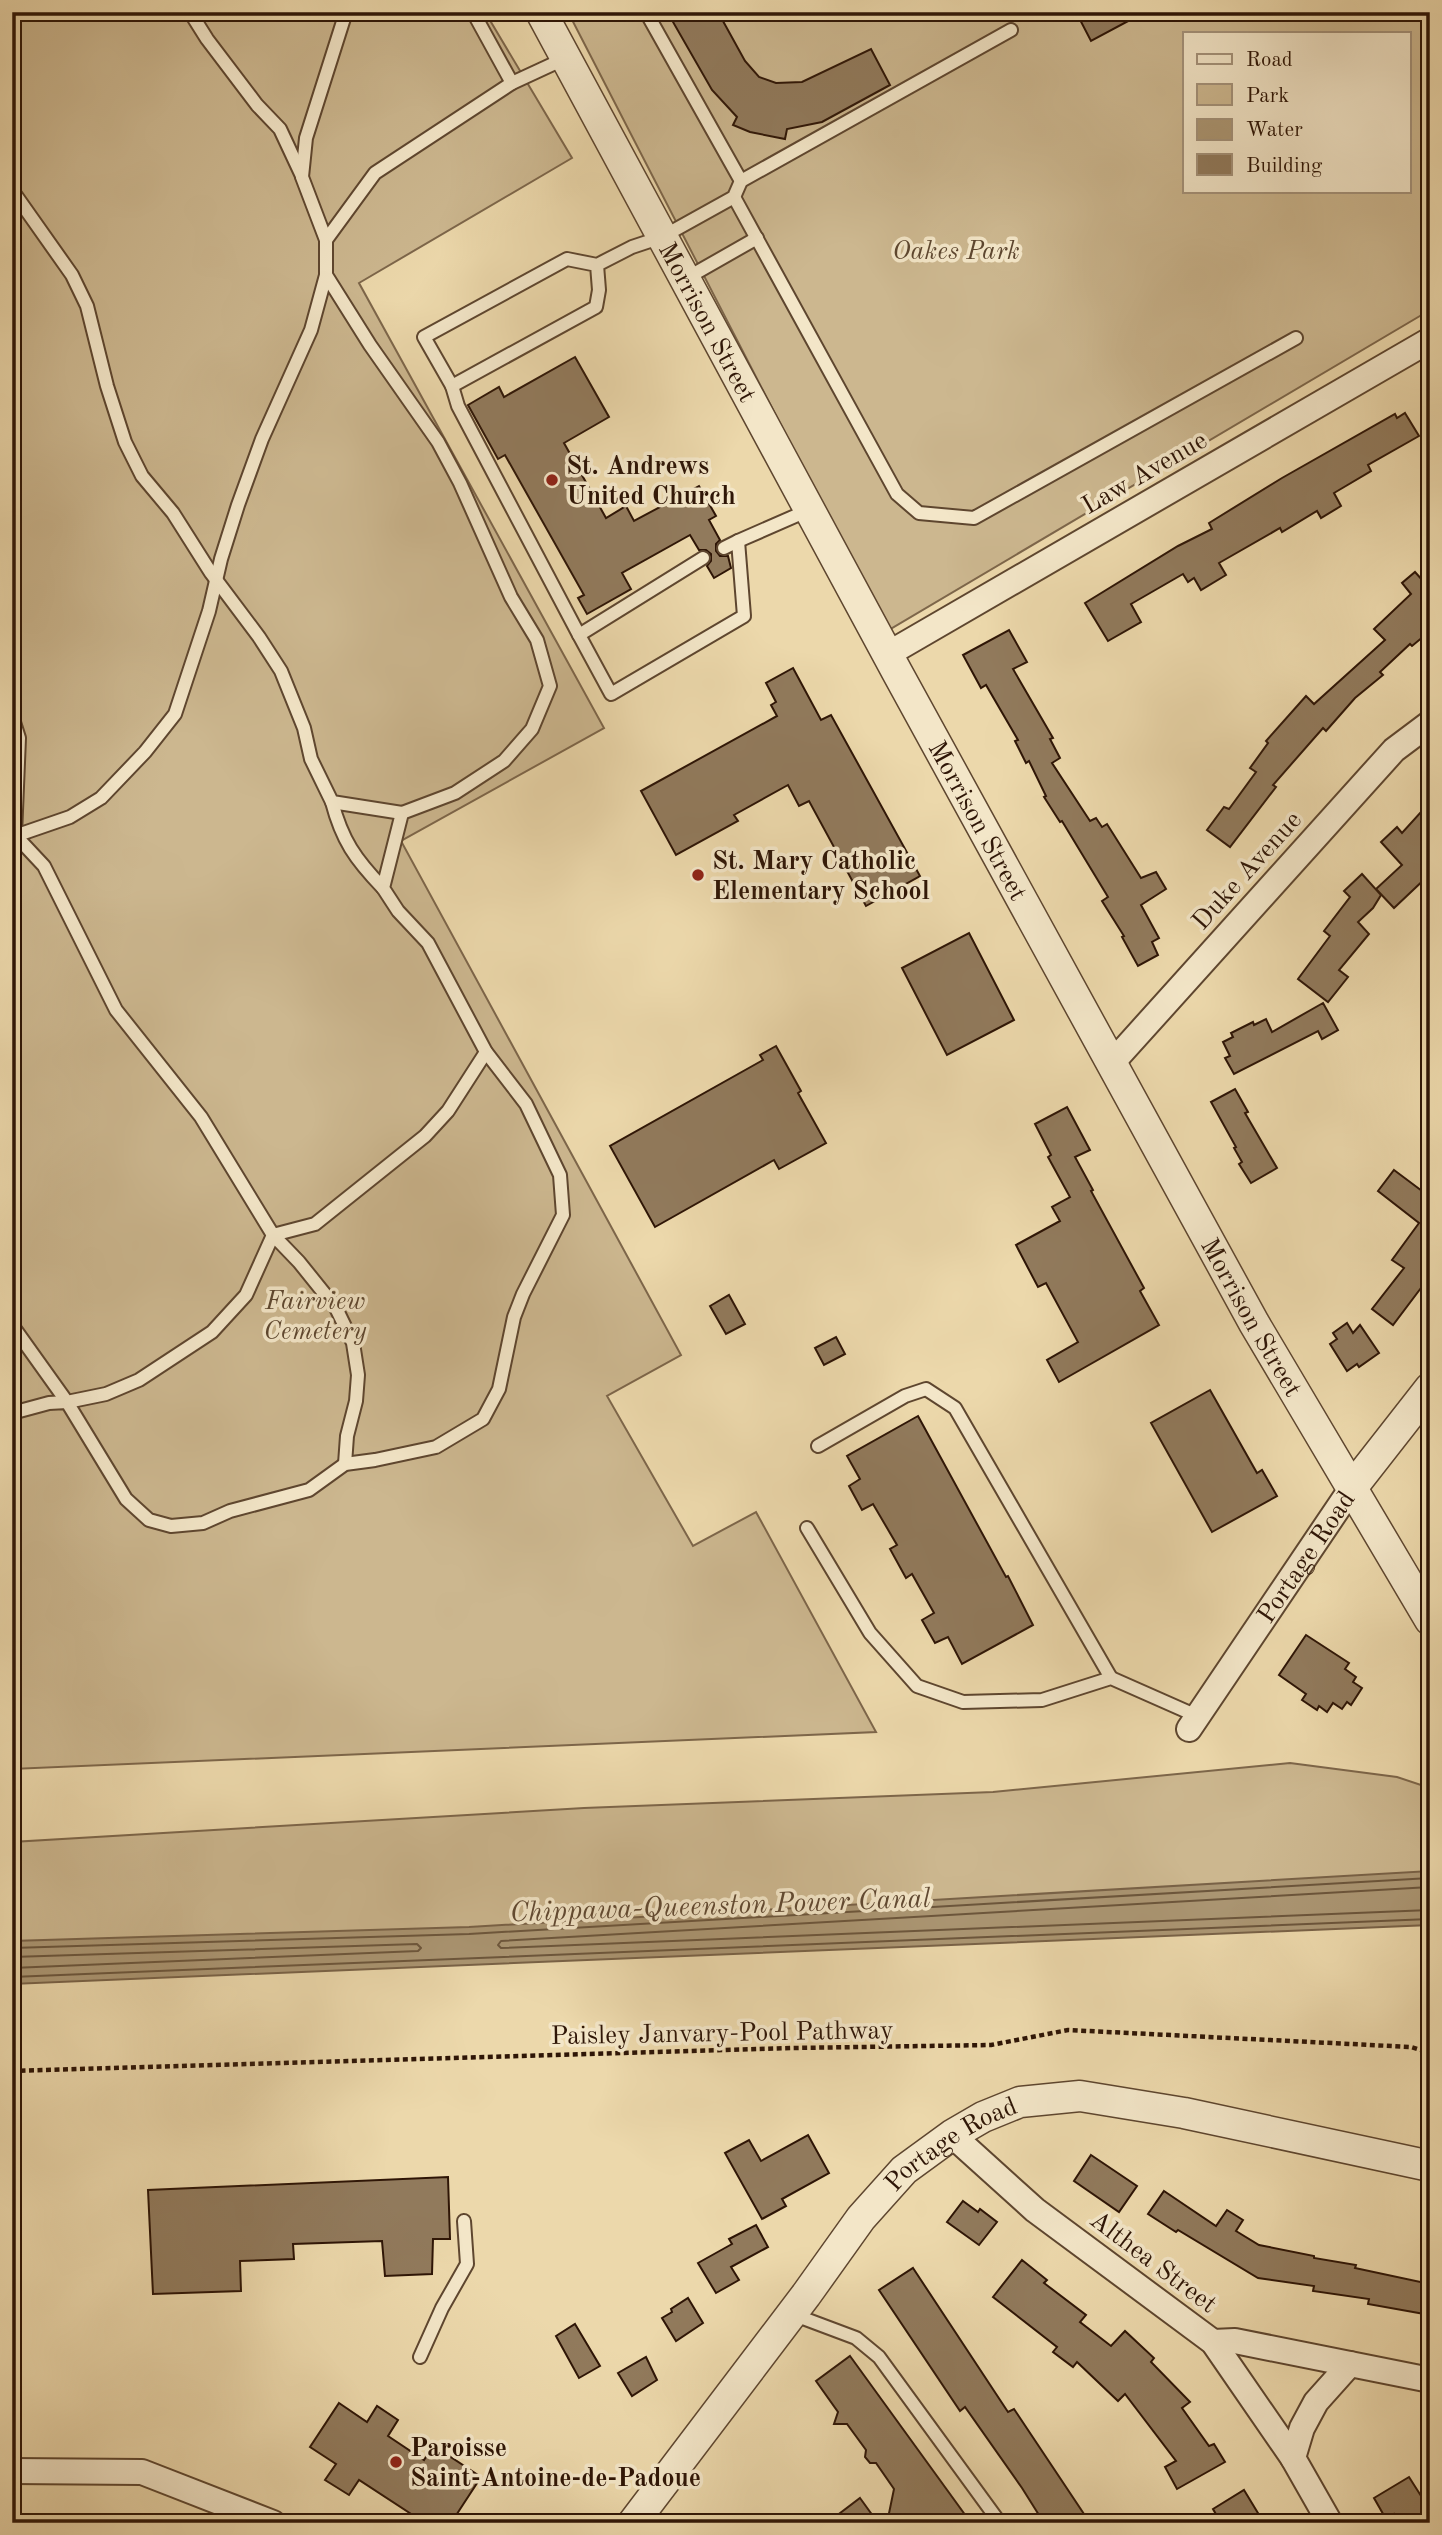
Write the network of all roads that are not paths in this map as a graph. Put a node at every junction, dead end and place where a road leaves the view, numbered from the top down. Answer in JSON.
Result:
{"nodes":[{"id":1,"x":18,"y":12,"type":"edge"},
{"id":2,"x":190,"y":12,"type":"edge"},
{"id":3,"x":346,"y":12,"type":"edge"},
{"id":4,"x":472,"y":12,"type":"edge"},
{"id":5,"x":541,"y":12,"type":"edge"},
{"id":6,"x":646,"y":12,"type":"edge"},
{"id":7,"x":12,"y":16,"type":"edge"},
{"id":8,"x":1011,"y":30,"type":"dead end"},
{"id":9,"x":566,"y":58,"type":"junction"},
{"id":10,"x":512,"y":83,"type":"junction"},
{"id":11,"x":302,"y":177,"type":"junction"},
{"id":12,"x":741,"y":181,"type":"junction"},
{"id":13,"x":12,"y":190,"type":"edge"},
{"id":14,"x":734,"y":197,"type":"junction"},
{"id":15,"x":662,"y":237,"type":"junction"},
{"id":16,"x":757,"y":238,"type":"junction"},
{"id":17,"x":326,"y":240,"type":"junction"},
{"id":18,"x":597,"y":265,"type":"junction"},
{"id":19,"x":326,"y":275,"type":"junction"},
{"id":20,"x":685,"y":279,"type":"junction"},
{"id":21,"x":1296,"y":338,"type":"dead end"},
{"id":22,"x":1430,"y":340,"type":"edge"},
{"id":23,"x":452,"y":386,"type":"junction"},
{"id":24,"x":809,"y":510,"type":"junction"},
{"id":25,"x":738,"y":541,"type":"junction"},
{"id":26,"x":724,"y":548,"type":"dead end"},
{"id":27,"x":703,"y":558,"type":"dead end"},
{"id":28,"x":216,"y":580,"type":"junction"},
{"id":29,"x":579,"y":635,"type":"junction"},
{"id":30,"x":888,"y":654,"type":"junction"},
{"id":31,"x":12,"y":716,"type":"edge"},
{"id":32,"x":1430,"y":723,"type":"edge"},
{"id":33,"x":332,"y":802,"type":"junction"},
{"id":34,"x":402,"y":813,"type":"junction"},
{"id":35,"x":13,"y":836,"type":"edge"},
{"id":36,"x":383,"y":888,"type":"junction"},
{"id":37,"x":486,"y":1052,"type":"junction"},
{"id":38,"x":1112,"y":1063,"type":"junction"},
{"id":39,"x":273,"y":1235,"type":"junction"},
{"id":40,"x":12,"y":1325,"type":"edge"},
{"id":41,"x":1430,"y":1388,"type":"edge"},
{"id":42,"x":67,"y":1402,"type":"junction"},
{"id":43,"x":12,"y":1413,"type":"edge"},
{"id":44,"x":818,"y":1446,"type":"dead end"},
{"id":45,"x":345,"y":1464,"type":"junction"},
{"id":46,"x":1351,"y":1489,"type":"junction"},
{"id":47,"x":807,"y":1528,"type":"dead end"},
{"id":48,"x":1430,"y":1620,"type":"edge"},
{"id":49,"x":1111,"y":1678,"type":"junction"},
{"id":50,"x":1193,"y":1722,"type":"joint"},
{"id":51,"x":952,"y":2135,"type":"junction"},
{"id":52,"x":1430,"y":2166,"type":"edge"},
{"id":53,"x":464,"y":2221,"type":"dead end"},
{"id":54,"x":792,"y":2314,"type":"junction"},
{"id":55,"x":1213,"y":2342,"type":"junction"},
{"id":56,"x":420,"y":2357,"type":"dead end"},
{"id":57,"x":1350,"y":2364,"type":"junction"},
{"id":58,"x":1430,"y":2381,"type":"edge"},
{"id":59,"x":1293,"y":2458,"type":"junction"},
{"id":60,"x":12,"y":2471,"type":"edge"},
{"id":61,"x":273,"y":2523,"type":"edge"},
{"id":62,"x":633,"y":2523,"type":"edge"},
{"id":63,"x":1000,"y":2523,"type":"edge"},
{"id":64,"x":1330,"y":2523,"type":"edge"}],
"edges":[{"from":1,"to":7,"type":"lane"},
{"from":2,"to":11,"type":"lane"},
{"from":3,"to":11,"type":"lane"},
{"from":4,"to":10,"type":"lane"},
{"from":5,"to":9,"type":"street","name":"Morrison Street"},
{"from":6,"to":12,"type":"lane"},
{"from":8,"to":12,"type":"lane"},
{"from":9,"to":10,"type":"lane"},
{"from":9,"to":15,"type":"street","name":"Morrison Street"},
{"from":10,"to":17,"type":"lane"},
{"from":11,"to":17,"type":"lane"},
{"from":12,"to":14,"type":"lane"},
{"from":13,"to":28,"type":"lane"},
{"from":14,"to":15,"type":"lane"},
{"from":14,"to":16,"type":"lane"},
{"from":15,"to":18,"type":"lane"},
{"from":15,"to":20,"type":"street","name":"Morrison Street"},
{"from":16,"to":20,"type":"lane"},
{"from":16,"to":21,"type":"lane"},
{"from":17,"to":19,"type":"lane"},
{"from":18,"to":23,"type":"lane"},
{"from":18,"to":23,"type":"lane"},
{"from":19,"to":28,"type":"lane"},
{"from":19,"to":34,"type":"lane"},
{"from":20,"to":24,"type":"street","name":"Morrison Street"},
{"from":22,"to":30,"type":"street","name":"Law Avenue"},
{"from":23,"to":29,"type":"lane"},
{"from":24,"to":25,"type":"lane"},
{"from":24,"to":30,"type":"street","name":"Morrison Street"},
{"from":25,"to":26,"type":"lane"},
{"from":25,"to":29,"type":"lane"},
{"from":27,"to":29,"type":"lane"},
{"from":28,"to":33,"type":"lane"},
{"from":28,"to":35,"type":"lane"},
{"from":30,"to":38,"type":"street","name":"Morrison Street"},
{"from":31,"to":35,"type":"lane"},
{"from":32,"to":38,"type":"street","name":"Duke Avenue"},
{"from":33,"to":34,"type":"lane"},
{"from":33,"to":36,"type":"lane"},
{"from":34,"to":36,"type":"lane"},
{"from":35,"to":39,"type":"lane"},
{"from":36,"to":37,"type":"lane"},
{"from":37,"to":39,"type":"lane"},
{"from":37,"to":45,"type":"lane"},
{"from":38,"to":46,"type":"street","name":"Morrison Street"},
{"from":39,"to":42,"type":"lane"},
{"from":39,"to":45,"type":"lane"},
{"from":40,"to":42,"type":"lane"},
{"from":41,"to":46,"type":"street","name":"Portage Road"},
{"from":42,"to":43,"type":"lane"},
{"from":42,"to":45,"type":"lane"},
{"from":44,"to":49,"type":"lane"},
{"from":46,"to":48,"type":"street","name":"Morrison Street"},
{"from":46,"to":50,"type":"street","name":"Portage Road"},
{"from":47,"to":49,"type":"lane"},
{"from":49,"to":50,"type":"lane"},
{"from":51,"to":52,"type":"street","name":"Portage Road"},
{"from":51,"to":54,"type":"street","name":"Portage Road"},
{"from":51,"to":55,"type":"street","name":"Althea Street"},
{"from":53,"to":56,"type":"lane"},
{"from":54,"to":62,"type":"street","name":"Portage Road"},
{"from":54,"to":63,"type":"lane"},
{"from":55,"to":57,"type":"street"},
{"from":55,"to":59,"type":"street","name":"Althea Street"},
{"from":57,"to":58,"type":"street"},
{"from":57,"to":59,"type":"street"},
{"from":59,"to":64,"type":"street","name":"Althea Street"},
{"from":60,"to":61,"type":"street"}]}
